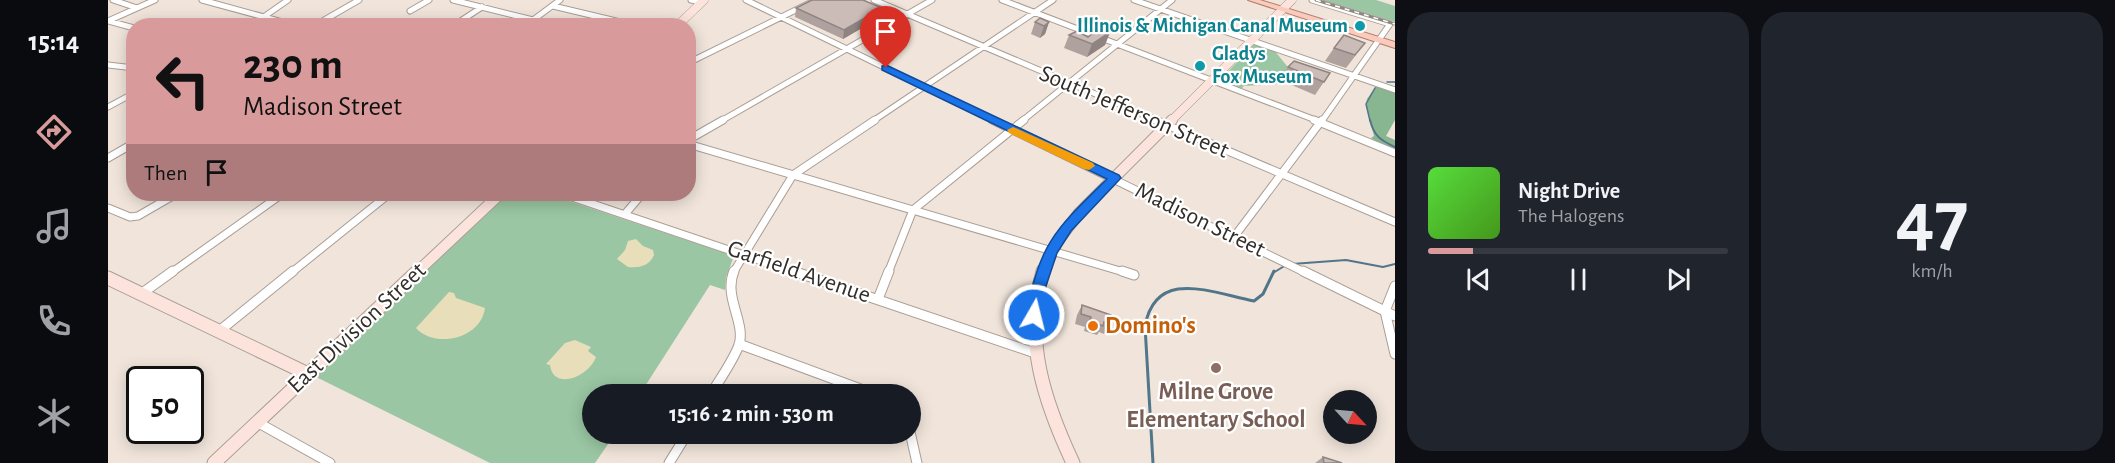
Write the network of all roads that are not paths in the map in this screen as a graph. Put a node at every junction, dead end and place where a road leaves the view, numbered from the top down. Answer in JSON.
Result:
{"nodes":[{"id":1,"x":113,"y":0,"type":"edge"},
{"id":2,"x":155,"y":0,"type":"edge"},
{"id":3,"x":202,"y":0,"type":"edge"},
{"id":4,"x":288,"y":0,"type":"edge"},
{"id":5,"x":359,"y":0,"type":"edge"},
{"id":6,"x":429,"y":0,"type":"edge"},
{"id":7,"x":453,"y":0,"type":"edge"},
{"id":8,"x":560,"y":0,"type":"edge"},
{"id":9,"x":691,"y":0,"type":"edge"},
{"id":10,"x":746,"y":0,"type":"edge"},
{"id":11,"x":816,"y":0,"type":"edge"},
{"id":12,"x":874,"y":0,"type":"edge"},
{"id":13,"x":933,"y":0,"type":"edge"},
{"id":14,"x":1002,"y":0,"type":"edge"},
{"id":15,"x":1053,"y":0,"type":"edge"},
{"id":16,"x":1134,"y":0,"type":"edge"},
{"id":17,"x":1172,"y":0,"type":"edge"},
{"id":18,"x":1252,"y":0,"type":"edge"},
{"id":19,"x":1292,"y":0,"type":"edge"},
{"id":20,"x":1312,"y":0,"type":"edge"},
{"id":21,"x":702,"y":1,"type":"edge"},
{"id":22,"x":553,"y":6,"type":"junction"},
{"id":23,"x":482,"y":7,"type":"junction"},
{"id":24,"x":137,"y":8,"type":"junction"},
{"id":25,"x":1161,"y":9,"type":"junction"},
{"id":26,"x":1282,"y":9,"type":"junction"},
{"id":27,"x":410,"y":11,"type":"dead end"},
{"id":28,"x":1034,"y":13,"type":"junction"},
{"id":29,"x":907,"y":14,"type":"junction"},
{"id":30,"x":265,"y":16,"type":"junction"},
{"id":31,"x":783,"y":17,"type":"junction"},
{"id":32,"x":271,"y":18,"type":"edge"},
{"id":33,"x":328,"y":18,"type":"edge"},
{"id":34,"x":465,"y":18,"type":"edge"},
{"id":35,"x":524,"y":18,"type":"edge"},
{"id":36,"x":535,"y":18,"type":"edge"},
{"id":37,"x":603,"y":18,"type":"edge"},
{"id":38,"x":685,"y":18,"type":"edge"},
{"id":39,"x":108,"y":21,"type":"edge"},
{"id":40,"x":126,"y":26,"type":"edge"},
{"id":41,"x":1253,"y":40,"type":"junction"},
{"id":42,"x":1377,"y":40,"type":"junction"},
{"id":43,"x":1116,"y":44,"type":"junction"},
{"id":44,"x":1395,"y":45,"type":"edge"},
{"id":45,"x":983,"y":47,"type":"junction"},
{"id":46,"x":848,"y":49,"type":"junction"},
{"id":47,"x":696,"y":59,"type":"edge"},
{"id":48,"x":108,"y":65,"type":"edge"},
{"id":49,"x":126,"y":67,"type":"edge"},
{"id":50,"x":1352,"y":75,"type":"junction"},
{"id":51,"x":1212,"y":80,"type":"junction"},
{"id":52,"x":1067,"y":83,"type":"junction"},
{"id":53,"x":924,"y":87,"type":"junction"},
{"id":54,"x":1395,"y":90,"type":"edge"},
{"id":55,"x":126,"y":97,"type":"edge"},
{"id":56,"x":108,"y":107,"type":"edge"},
{"id":57,"x":1321,"y":122,"type":"junction"},
{"id":58,"x":1166,"y":126,"type":"junction"},
{"id":59,"x":1011,"y":129,"type":"junction"},
{"id":60,"x":696,"y":137,"type":"edge"},
{"id":61,"x":696,"y":145,"type":"edge"},
{"id":62,"x":126,"y":148,"type":"edge"},
{"id":63,"x":1395,"y":153,"type":"edge"},
{"id":64,"x":108,"y":158,"type":"edge"},
{"id":65,"x":1281,"y":174,"type":"junction"},
{"id":66,"x":793,"y":175,"type":"junction"},
{"id":67,"x":1115,"y":178,"type":"junction"},
{"id":68,"x":164,"y":201,"type":"edge"},
{"id":69,"x":272,"y":201,"type":"edge"},
{"id":70,"x":380,"y":201,"type":"edge"},
{"id":71,"x":493,"y":201,"type":"edge"},
{"id":72,"x":585,"y":201,"type":"edge"},
{"id":73,"x":636,"y":201,"type":"edge"},
{"id":74,"x":108,"y":208,"type":"edge"},
{"id":75,"x":913,"y":210,"type":"junction"},
{"id":76,"x":626,"y":214,"type":"junction"},
{"id":77,"x":1395,"y":222,"type":"edge"},
{"id":78,"x":1234,"y":237,"type":"junction"},
{"id":79,"x":1050,"y":252,"type":"junction"},
{"id":80,"x":744,"y":253,"type":"junction"},
{"id":81,"x":1134,"y":275,"type":"dead end"},
{"id":82,"x":108,"y":278,"type":"edge"},
{"id":83,"x":1395,"y":286,"type":"edge"},
{"id":84,"x":141,"y":294,"type":"junction"},
{"id":85,"x":878,"y":299,"type":"junction"},
{"id":86,"x":1385,"y":311,"type":"junction"},
{"id":87,"x":1395,"y":316,"type":"edge"},
{"id":88,"x":218,"y":332,"type":"junction"},
{"id":89,"x":738,"y":344,"type":"junction"},
{"id":90,"x":1035,"y":353,"type":"junction"},
{"id":91,"x":1395,"y":354,"type":"edge"},
{"id":92,"x":308,"y":374,"type":"junction"},
{"id":93,"x":716,"y":384,"type":"edge"},
{"id":94,"x":847,"y":384,"type":"edge"},
{"id":95,"x":257,"y":422,"type":"junction"},
{"id":96,"x":681,"y":444,"type":"edge"},
{"id":97,"x":913,"y":444,"type":"edge"},
{"id":98,"x":214,"y":463,"type":"edge"},
{"id":99,"x":330,"y":463,"type":"edge"},
{"id":100,"x":669,"y":463,"type":"edge"},
{"id":101,"x":917,"y":463,"type":"edge"},
{"id":102,"x":1073,"y":463,"type":"edge"}],
"edges":[{"from":1,"to":24,"type":"street"},
{"from":2,"to":24,"type":"street"},
{"from":3,"to":30,"type":"street"},
{"from":4,"to":30,"type":"street"},
{"from":5,"to":33,"type":"street"},
{"from":6,"to":27,"type":"street"},
{"from":7,"to":23,"type":"street"},
{"from":8,"to":22,"type":"street"},
{"from":9,"to":21,"type":"street"},
{"from":10,"to":31,"type":"street","name":"Madison Street"},
{"from":11,"to":31,"type":"street"},
{"from":12,"to":29,"type":"street","name":"South Jefferson Street"},
{"from":13,"to":29,"type":"street"},
{"from":14,"to":28,"type":"street"},
{"from":15,"to":28,"type":"street"},
{"from":16,"to":25,"type":"street"},
{"from":17,"to":25,"type":"street"},
{"from":18,"to":26,"type":"main road"},
{"from":19,"to":26,"type":"main road"},
{"from":20,"to":42,"type":"street"},
{"from":21,"to":38,"type":"main road"},
{"from":22,"to":36,"type":"street"},
{"from":22,"to":37,"type":"street"},
{"from":23,"to":34,"type":"street"},
{"from":23,"to":35,"type":"street"},
{"from":24,"to":39,"type":"street"},
{"from":25,"to":41,"type":"street"},
{"from":25,"to":43,"type":"street"},
{"from":26,"to":41,"type":"main road"},
{"from":26,"to":42,"type":"main road"},
{"from":28,"to":43,"type":"street"},
{"from":28,"to":45,"type":"street"},
{"from":29,"to":45,"type":"street","name":"South Jefferson Street"},
{"from":29,"to":46,"type":"street"},
{"from":30,"to":32,"type":"street"},
{"from":31,"to":46,"type":"street","name":"Madison Street"},
{"from":31,"to":47,"type":"street"},
{"from":39,"to":40,"type":"street"},
{"from":41,"to":50,"type":"street"},
{"from":41,"to":51,"type":"main road"},
{"from":42,"to":44,"type":"main road"},
{"from":42,"to":50,"type":"street"},
{"from":43,"to":51,"type":"street"},
{"from":43,"to":52,"type":"street"},
{"from":45,"to":52,"type":"street","name":"South Jefferson Street"},
{"from":45,"to":53,"type":"street"},
{"from":46,"to":53,"type":"street","name":"Madison Street"},
{"from":46,"to":60,"type":"street"},
{"from":48,"to":49,"type":"street"},
{"from":50,"to":54,"type":"street"},
{"from":50,"to":57,"type":"street"},
{"from":51,"to":57,"type":"street"},
{"from":51,"to":58,"type":"main road"},
{"from":52,"to":58,"type":"street","name":"South Jefferson Street"},
{"from":52,"to":59,"type":"street"},
{"from":53,"to":59,"type":"street","name":"Madison Street"},
{"from":53,"to":66,"type":"street"},
{"from":55,"to":56,"type":"street"},
{"from":57,"to":63,"type":"street"},
{"from":57,"to":65,"type":"street"},
{"from":58,"to":65,"type":"street","name":"South Jefferson Street"},
{"from":58,"to":67,"type":"main road"},
{"from":59,"to":67,"type":"street","name":"Madison Street"},
{"from":59,"to":75,"type":"street"},
{"from":61,"to":66,"type":"street"},
{"from":62,"to":64,"type":"street"},
{"from":65,"to":77,"type":"street","name":"South Jefferson Street"},
{"from":65,"to":78,"type":"street"},
{"from":66,"to":75,"type":"street"},
{"from":66,"to":80,"type":"street"},
{"from":67,"to":78,"type":"street","name":"Madison Street"},
{"from":67,"to":79,"type":"main road"},
{"from":68,"to":74,"type":"street"},
{"from":69,"to":84,"type":"street"},
{"from":70,"to":88,"type":"street"},
{"from":71,"to":92,"type":"main road","name":"East Division Street"},
{"from":72,"to":76,"type":"street","name":"Garfield Avenue"},
{"from":73,"to":76,"type":"street"},
{"from":75,"to":79,"type":"street"},
{"from":75,"to":85,"type":"street"},
{"from":76,"to":80,"type":"street","name":"Garfield Avenue"},
{"from":78,"to":86,"type":"street","name":"Madison Street"},
{"from":79,"to":81,"type":"street"},
{"from":79,"to":90,"type":"main road"},
{"from":80,"to":85,"type":"street","name":"Garfield Avenue"},
{"from":80,"to":89,"type":"street"},
{"from":82,"to":84,"type":"main road"},
{"from":83,"to":86,"type":"street"},
{"from":84,"to":88,"type":"main road"},
{"from":85,"to":90,"type":"street","name":"Garfield Avenue"},
{"from":86,"to":87,"type":"street","name":"Madison Street"},
{"from":86,"to":91,"type":"street"},
{"from":88,"to":92,"type":"main road"},
{"from":89,"to":93,"type":"street"},
{"from":89,"to":94,"type":"street"},
{"from":90,"to":102,"type":"main road"},
{"from":92,"to":95,"type":"main road","name":"East Division Street"},
{"from":95,"to":98,"type":"main road","name":"East Division Street"},
{"from":95,"to":99,"type":"street"},
{"from":96,"to":100,"type":"street"},
{"from":97,"to":101,"type":"street"}]}
